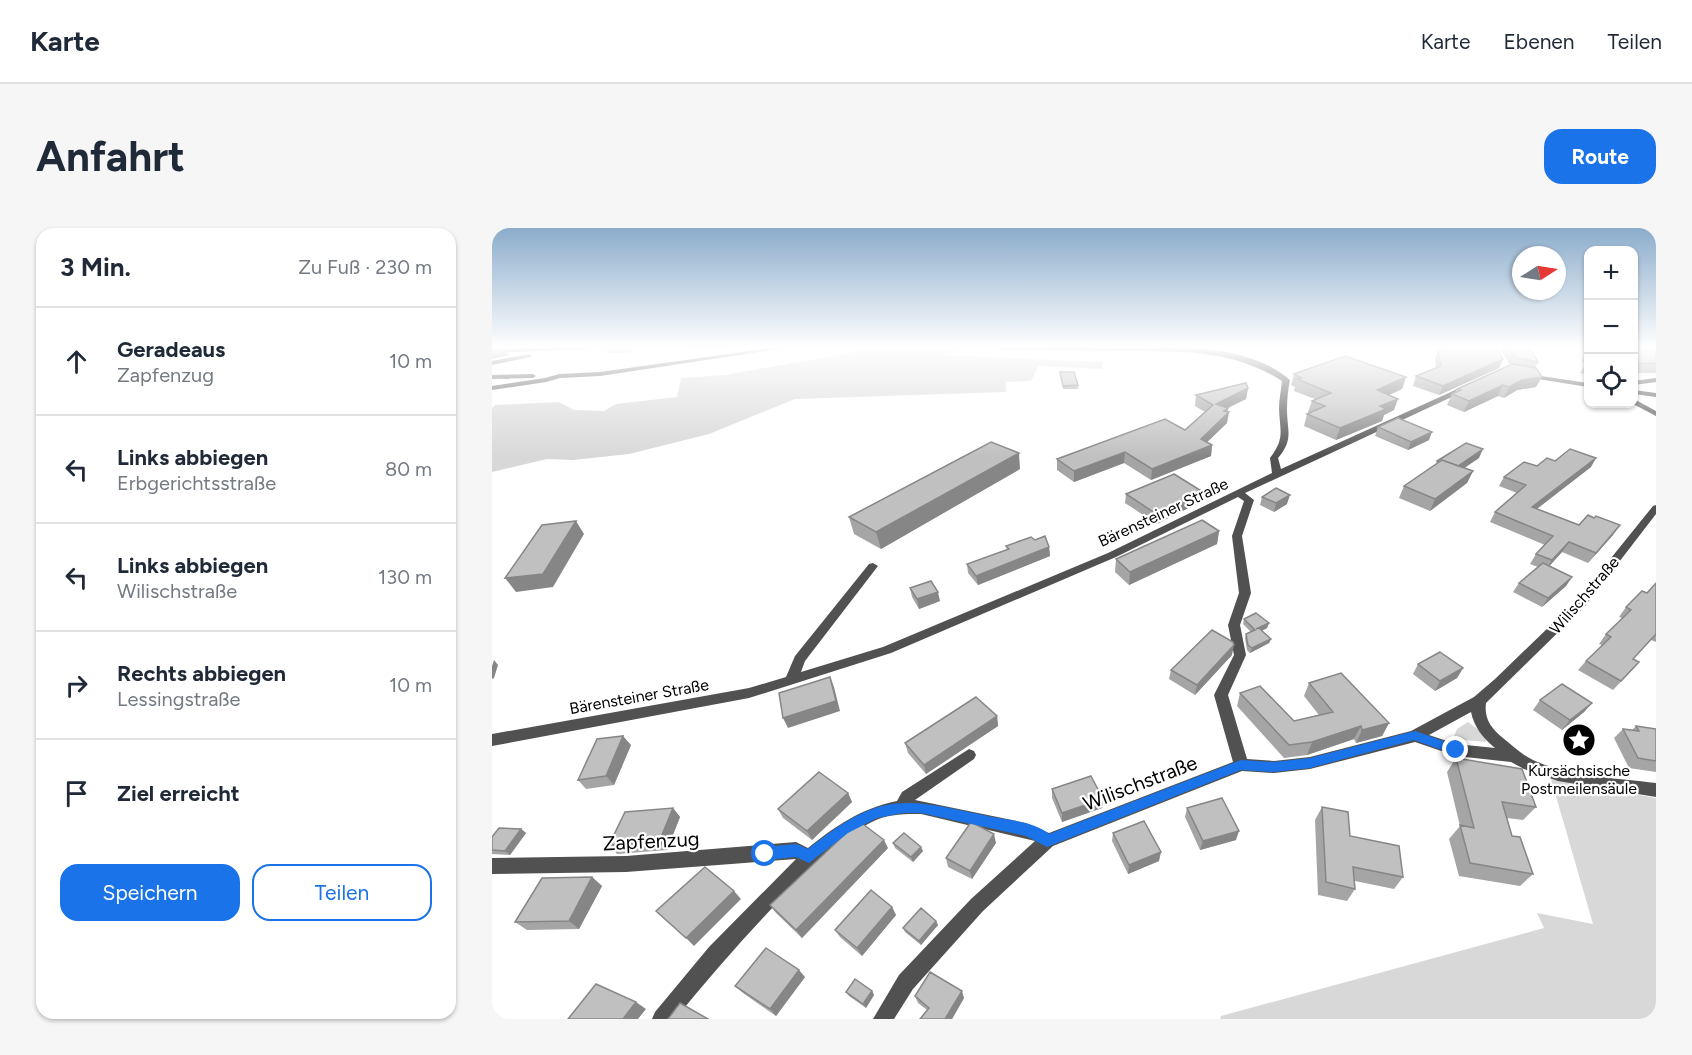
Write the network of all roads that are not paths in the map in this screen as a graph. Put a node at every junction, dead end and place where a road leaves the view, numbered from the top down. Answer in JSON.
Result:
{"nodes":[{"id":1,"x":520,"y":384,"type":"edge"},
{"id":2,"x":1286,"y":384,"type":"edge"},
{"id":3,"x":1475,"y":384,"type":"edge"},
{"id":4,"x":492,"y":388,"type":"edge"},
{"id":5,"x":1638,"y":393,"type":"edge"},
{"id":6,"x":1656,"y":395,"type":"edge"},
{"id":7,"x":1638,"y":403,"type":"edge"},
{"id":8,"x":1656,"y":414,"type":"edge"},
{"id":9,"x":1277,"y":474,"type":"junction"},
{"id":10,"x":1240,"y":494,"type":"junction"},
{"id":11,"x":1656,"y":508,"type":"edge"},
{"id":12,"x":873,"y":566,"type":"dead end"},
{"id":13,"x":791,"y":680,"type":"junction"},
{"id":14,"x":1479,"y":701,"type":"junction"},
{"id":15,"x":1415,"y":736,"type":"junction"},
{"id":16,"x":492,"y":740,"type":"edge"},
{"id":17,"x":969,"y":755,"type":"dead end"},
{"id":18,"x":1515,"y":756,"type":"junction"},
{"id":19,"x":1241,"y":765,"type":"junction"},
{"id":20,"x":1656,"y":790,"type":"edge"},
{"id":21,"x":903,"y":807,"type":"junction"},
{"id":22,"x":1047,"y":841,"type":"junction"},
{"id":23,"x":809,"y":857,"type":"junction"},
{"id":24,"x":492,"y":866,"type":"edge"},
{"id":25,"x":662,"y":1019,"type":"edge"},
{"id":26,"x":883,"y":1019,"type":"edge"}],
"edges":[{"from":1,"to":4,"type":"street"},
{"from":2,"to":9,"type":"street"},
{"from":3,"to":9,"type":"street","name":"Bärensteiner Straße"},
{"from":5,"to":6,"type":"street"},
{"from":7,"to":8,"type":"street"},
{"from":9,"to":10,"type":"street","name":"Bärensteiner Straße"},
{"from":10,"to":13,"type":"street","name":"Bärensteiner Straße"},
{"from":10,"to":19,"type":"street"},
{"from":11,"to":14,"type":"street","name":"Wilischstraße"},
{"from":12,"to":13,"type":"street"},
{"from":13,"to":16,"type":"street","name":"Bärensteiner Straße"},
{"from":14,"to":15,"type":"street","name":"Wilischstraße"},
{"from":14,"to":18,"type":"street"},
{"from":15,"to":18,"type":"street"},
{"from":15,"to":19,"type":"street","name":"Wilischstraße"},
{"from":17,"to":21,"type":"street"},
{"from":18,"to":20,"type":"street"},
{"from":19,"to":22,"type":"street","name":"Wilischstraße"},
{"from":21,"to":22,"type":"street"},
{"from":21,"to":23,"type":"street"},
{"from":22,"to":26,"type":"street","name":"Wilischstraße"},
{"from":23,"to":24,"type":"street","name":"Zapfenzug"},
{"from":23,"to":25,"type":"street"}]}
